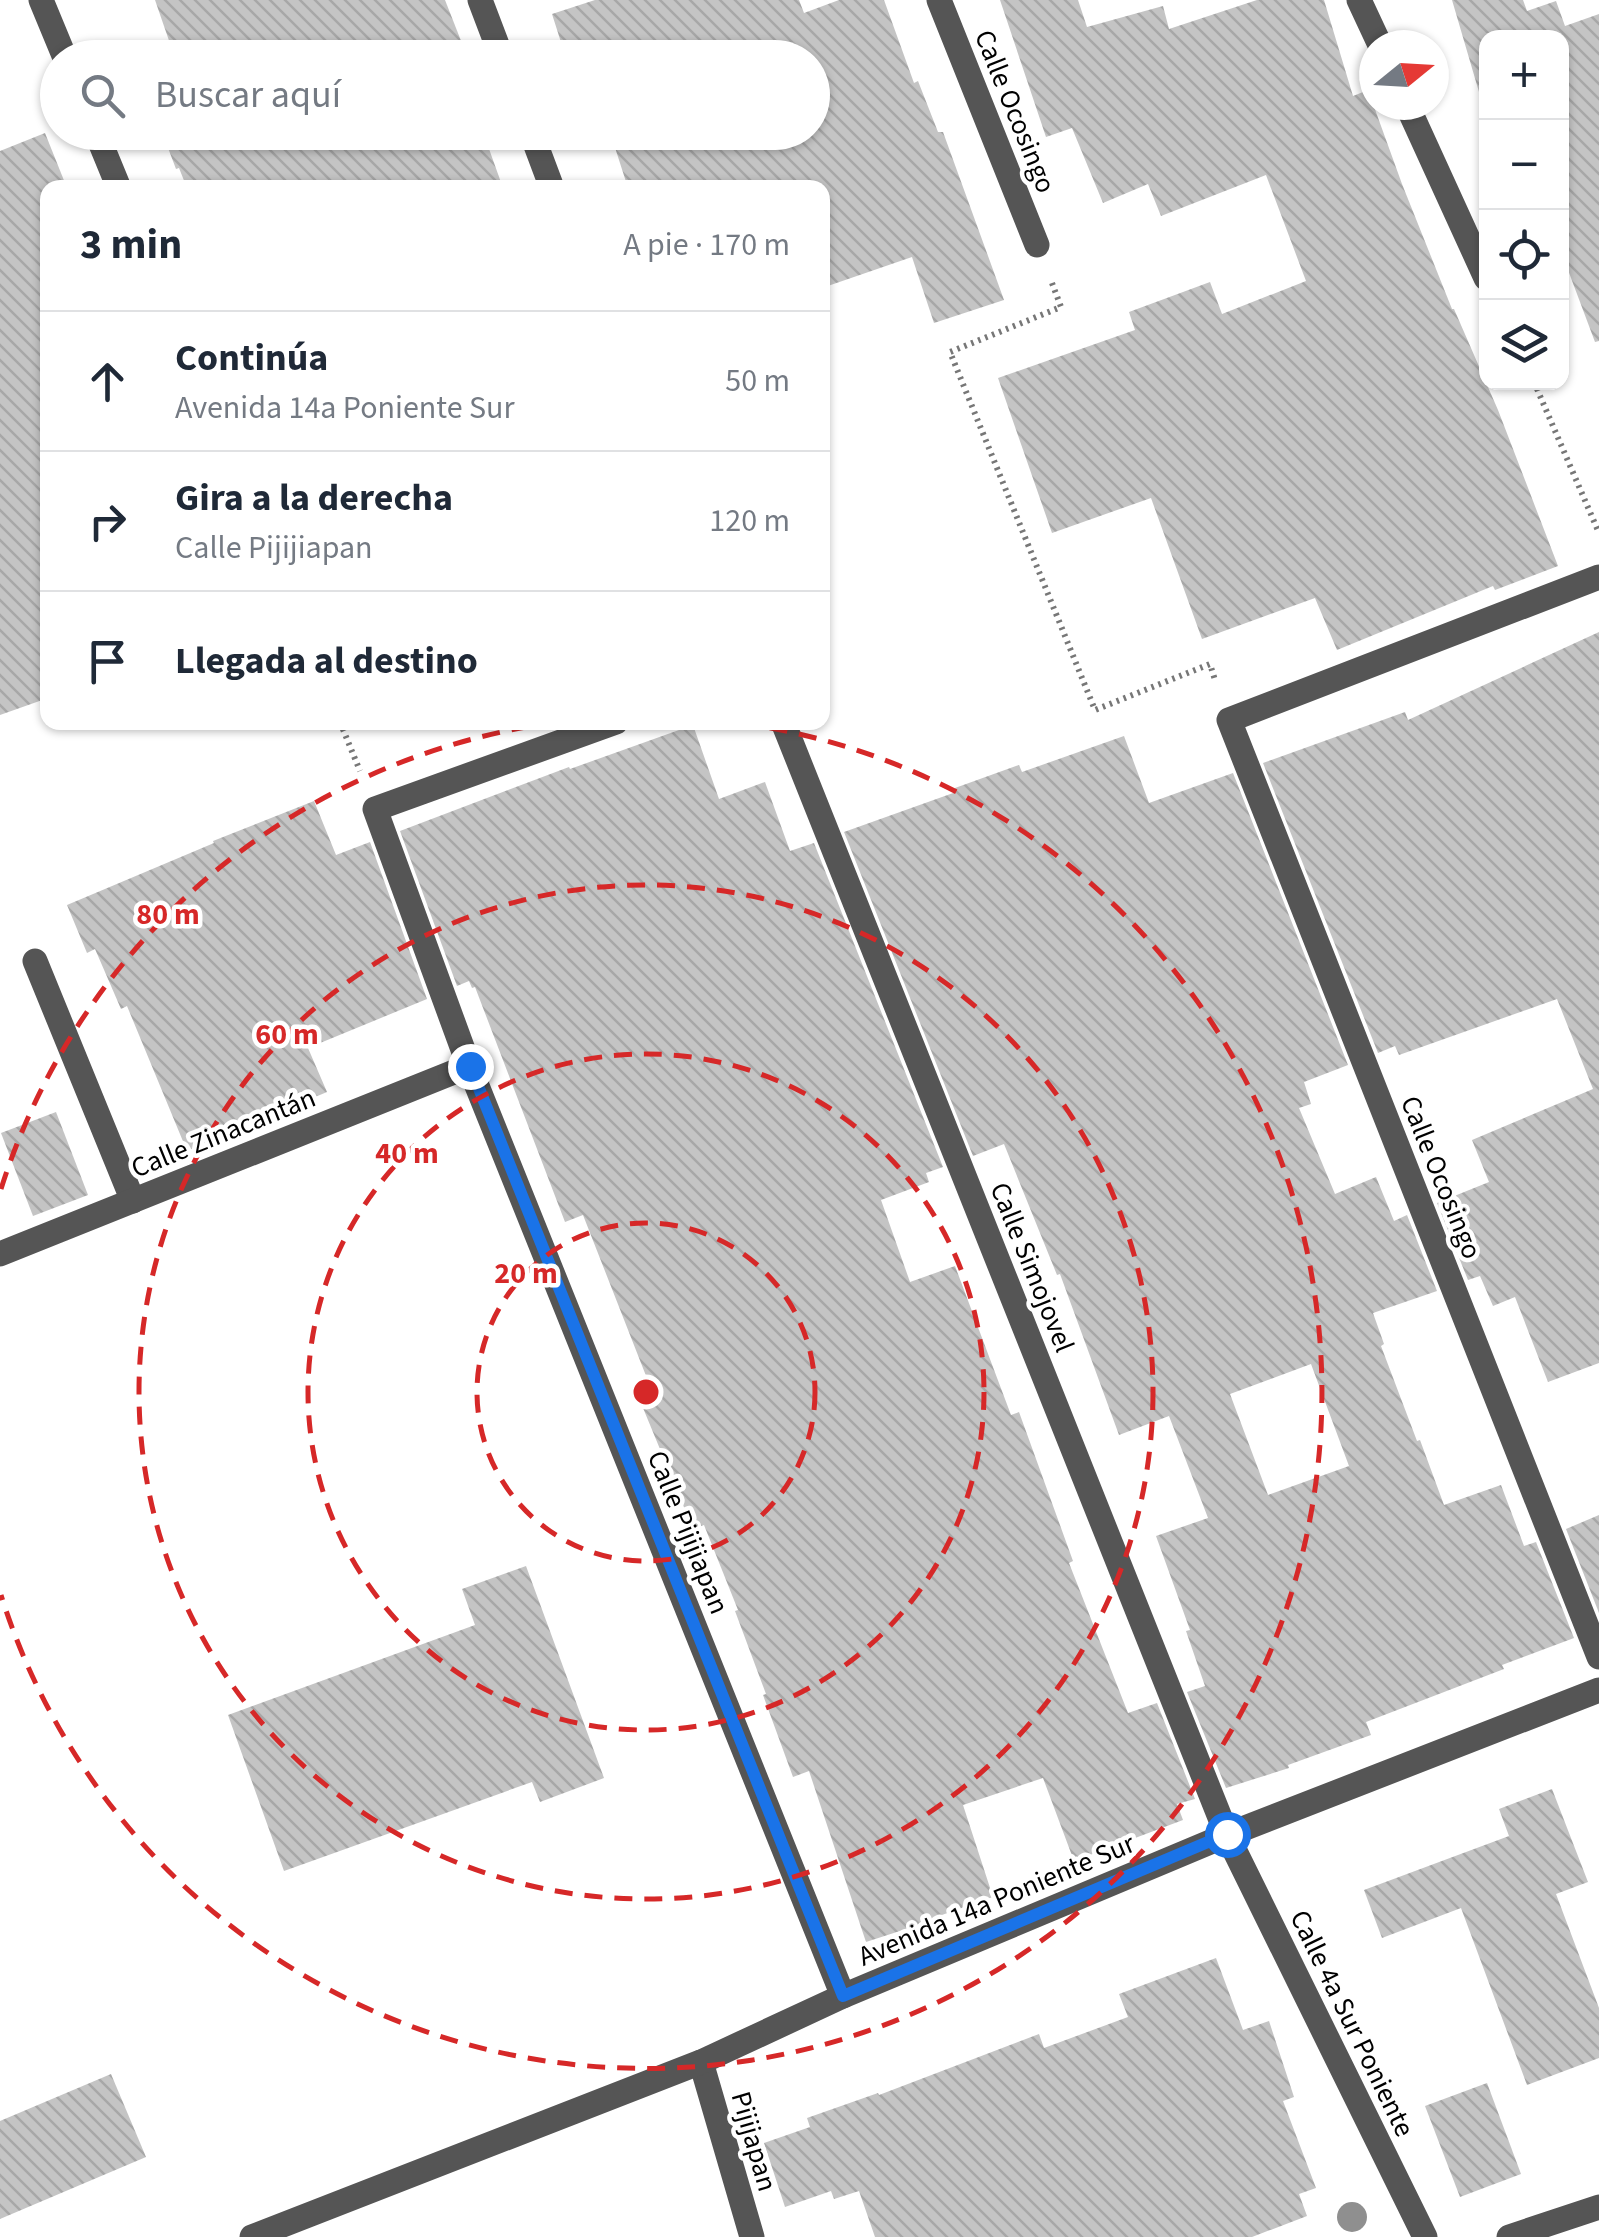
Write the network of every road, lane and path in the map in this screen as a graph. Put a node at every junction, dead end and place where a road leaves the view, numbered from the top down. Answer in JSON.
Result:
{"nodes":[{"id":1,"x":41,"y":0,"type":"edge"},
{"id":2,"x":480,"y":0,"type":"edge"},
{"id":3,"x":939,"y":0,"type":"edge"},
{"id":4,"x":1359,"y":0,"type":"edge"},
{"id":5,"x":1373,"y":30,"type":"edge"},
{"id":6,"x":58,"y":40,"type":"edge"},
{"id":7,"x":495,"y":40,"type":"edge"},
{"id":8,"x":1414,"y":120,"type":"edge"},
{"id":9,"x":103,"y":150,"type":"edge"},
{"id":10,"x":538,"y":150,"type":"edge"},
{"id":11,"x":116,"y":180,"type":"edge"},
{"id":12,"x":549,"y":180,"type":"edge"},
{"id":13,"x":1037,"y":245,"type":"joint"},
{"id":14,"x":1479,"y":263,"type":"edge"},
{"id":15,"x":1537,"y":390,"type":"edge"},
{"id":16,"x":1599,"y":533,"type":"edge"},
{"id":17,"x":1599,"y":577,"type":"edge"},
{"id":18,"x":1229,"y":720,"type":"junction"},
{"id":19,"x":343,"y":730,"type":"edge"},
{"id":20,"x":594,"y":730,"type":"edge"},
{"id":21,"x":786,"y":730,"type":"edge"},
{"id":22,"x":375,"y":809,"type":"junction"},
{"id":23,"x":35,"y":961,"type":"dead end"},
{"id":24,"x":470,"y":1066,"type":"junction"},
{"id":25,"x":132,"y":1200,"type":"junction"},
{"id":26,"x":0,"y":1254,"type":"edge"},
{"id":27,"x":1599,"y":1656,"type":"edge"},
{"id":28,"x":1599,"y":1690,"type":"edge"},
{"id":29,"x":1227,"y":1834,"type":"junction"},
{"id":30,"x":843,"y":1996,"type":"junction"},
{"id":31,"x":701,"y":2062,"type":"junction"},
{"id":32,"x":1599,"y":2207,"type":"edge"},
{"id":33,"x":258,"y":2236,"type":"edge"},
{"id":34,"x":752,"y":2237,"type":"edge"},
{"id":35,"x":1426,"y":2237,"type":"edge"},
{"id":36,"x":1510,"y":2237,"type":"edge"}],
"edges":[{"from":1,"to":6,"type":"street"},
{"from":2,"to":7,"type":"street"},
{"from":3,"to":13,"type":"street","name":"Calle Ocosingo"},
{"from":4,"to":5,"type":"street"},
{"from":8,"to":14,"type":"street"},
{"from":9,"to":11,"type":"street"},
{"from":10,"to":12,"type":"street"},
{"from":13,"to":18,"type":"path"},
{"from":15,"to":16,"type":"path"},
{"from":17,"to":18,"type":"street"},
{"from":18,"to":27,"type":"street","name":"Calle Ocosingo"},
{"from":19,"to":22,"type":"path"},
{"from":20,"to":22,"type":"street"},
{"from":21,"to":29,"type":"street","name":"Calle Simojovel"},
{"from":22,"to":24,"type":"street","name":"Calle Pijijiapan"},
{"from":23,"to":25,"type":"street"},
{"from":24,"to":25,"type":"street","name":"Calle Zinacantán"},
{"from":24,"to":30,"type":"street","name":"Calle Pijijiapan"},
{"from":25,"to":26,"type":"street","name":"Calle Zinacantán"},
{"from":28,"to":29,"type":"street","name":"Avenida 14a Poniente Sur"},
{"from":29,"to":30,"type":"street","name":"Avenida 14a Poniente Sur"},
{"from":29,"to":35,"type":"street","name":"Calle 4a Sur Poniente"},
{"from":30,"to":31,"type":"street","name":"Avenida 14a Poniente Sur"},
{"from":31,"to":33,"type":"street","name":"Avenida 14a Poniente Sur"},
{"from":31,"to":34,"type":"street","name":"Pijijapan"},
{"from":32,"to":36,"type":"street"}]}
